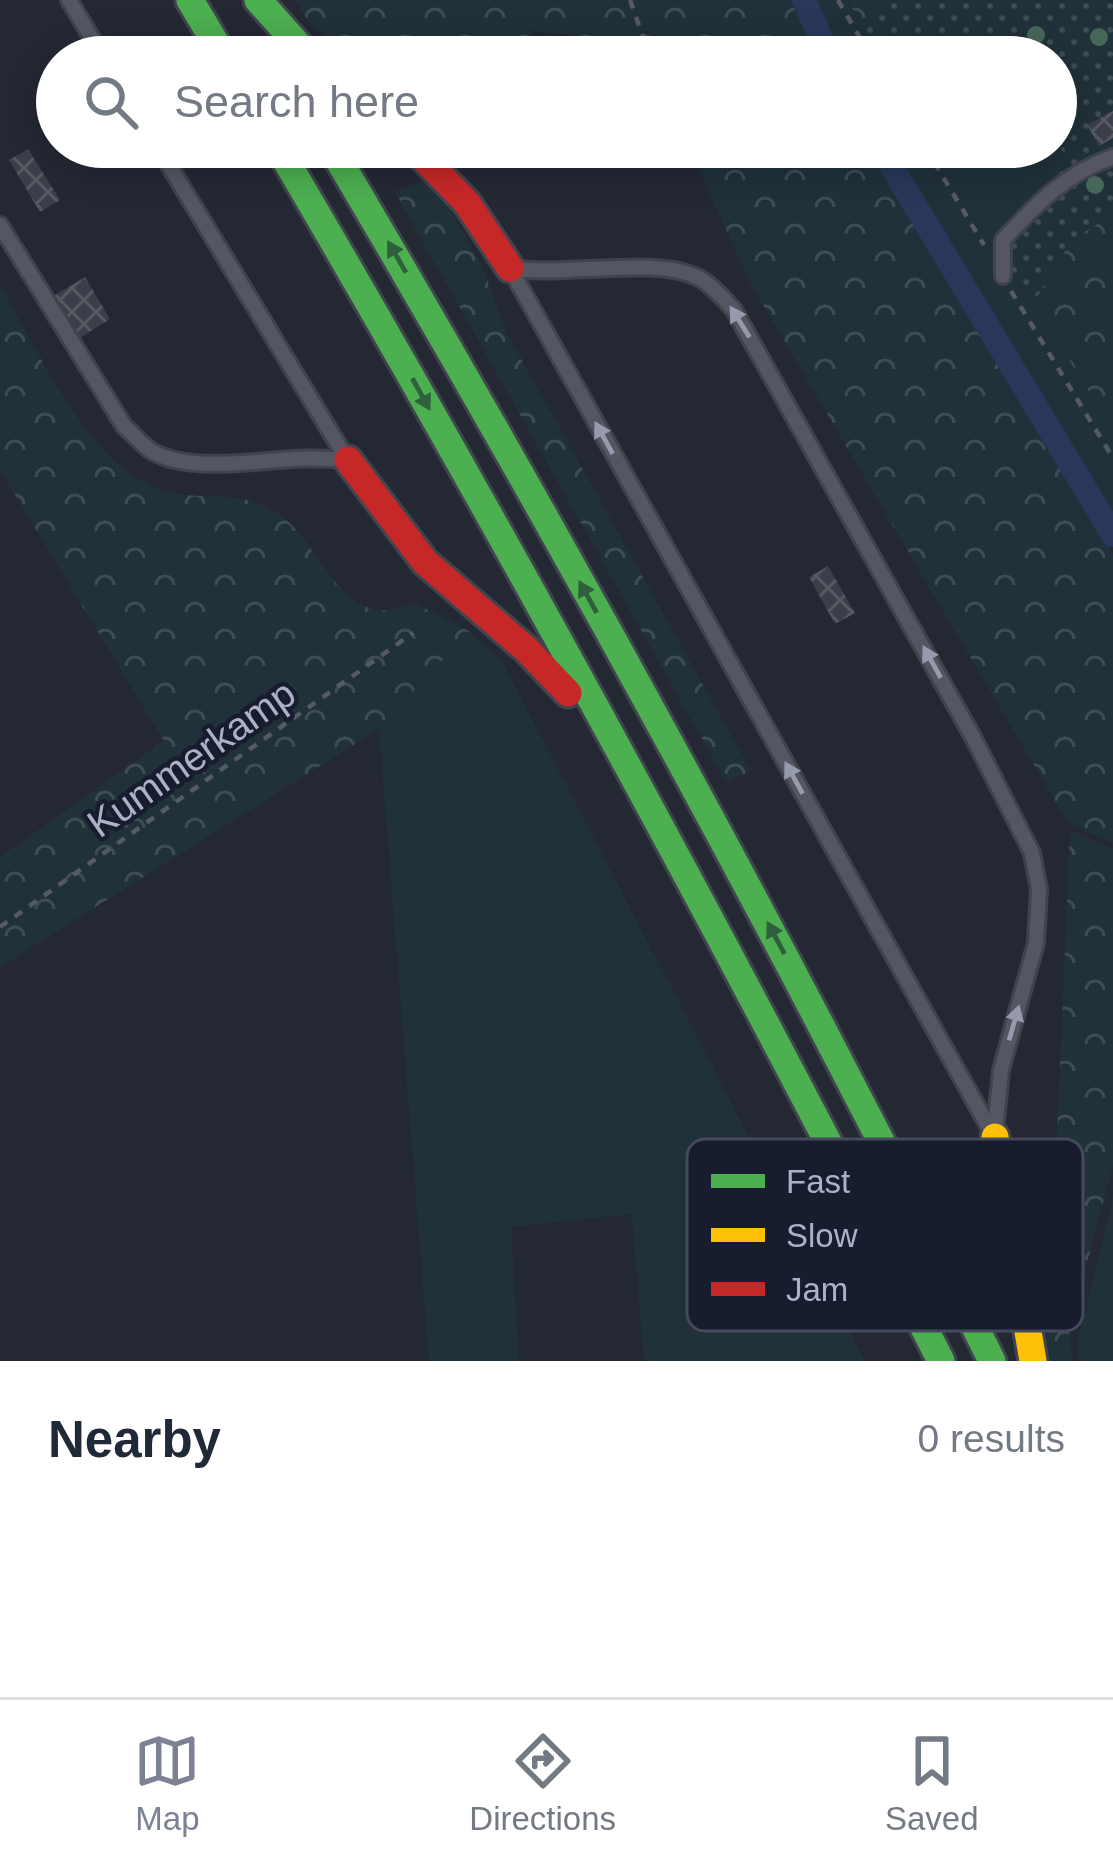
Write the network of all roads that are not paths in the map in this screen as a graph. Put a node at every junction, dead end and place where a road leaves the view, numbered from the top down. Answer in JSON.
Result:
{"nodes":[{"id":1,"x":68,"y":0,"type":"edge"},
{"id":2,"x":190,"y":0,"type":"edge"},
{"id":3,"x":243,"y":0,"type":"edge"},
{"id":4,"x":258,"y":0,"type":"edge"},
{"id":5,"x":90,"y":36,"type":"edge"},
{"id":6,"x":211,"y":36,"type":"edge"},
{"id":7,"x":265,"y":36,"type":"edge"},
{"id":8,"x":290,"y":36,"type":"edge"},
{"id":9,"x":1113,"y":157,"type":"edge"},
{"id":10,"x":171,"y":168,"type":"edge"},
{"id":11,"x":290,"y":168,"type":"edge"},
{"id":12,"x":343,"y":168,"type":"edge"},
{"id":13,"x":439,"y":168,"type":"edge"},
{"id":14,"x":0,"y":225,"type":"edge"},
{"id":15,"x":509,"y":268,"type":"junction"},
{"id":16,"x":1003,"y":276,"type":"road end"},
{"id":17,"x":348,"y":460,"type":"junction"},
{"id":18,"x":635,"y":776,"type":"junction"},
{"id":19,"x":994,"y":1137,"type":"joint"},
{"id":20,"x":828,"y":1139,"type":"edge"},
{"id":21,"x":881,"y":1139,"type":"edge"},
{"id":22,"x":926,"y":1331,"type":"edge"},
{"id":23,"x":977,"y":1331,"type":"edge"},
{"id":24,"x":1028,"y":1331,"type":"edge"},
{"id":25,"x":941,"y":1361,"type":"edge"},
{"id":26,"x":992,"y":1361,"type":"edge"},
{"id":27,"x":1033,"y":1361,"type":"edge"}],
"edges":[{"from":1,"to":5,"type":"lane"},
{"from":2,"to":6,"type":"highway"},
{"from":3,"to":7,"type":"highway"},
{"from":4,"to":8,"type":"highway"},
{"from":9,"to":16,"type":"lane"},
{"from":10,"to":17,"type":"lane"},
{"from":11,"to":18,"type":"highway","one_way":true},
{"from":21,"to":12,"type":"highway","one_way":true},
{"from":13,"to":15,"type":"highway"},
{"from":14,"to":17,"type":"lane"},
{"from":19,"to":15,"type":"lane","one_way":true},
{"from":19,"to":15,"type":"lane","one_way":true},
{"from":17,"to":18,"type":"highway"},
{"from":18,"to":20,"type":"highway"},
{"from":22,"to":25,"type":"highway"},
{"from":26,"to":23,"type":"highway","one_way":true},
{"from":24,"to":27,"type":"highway"}]}
